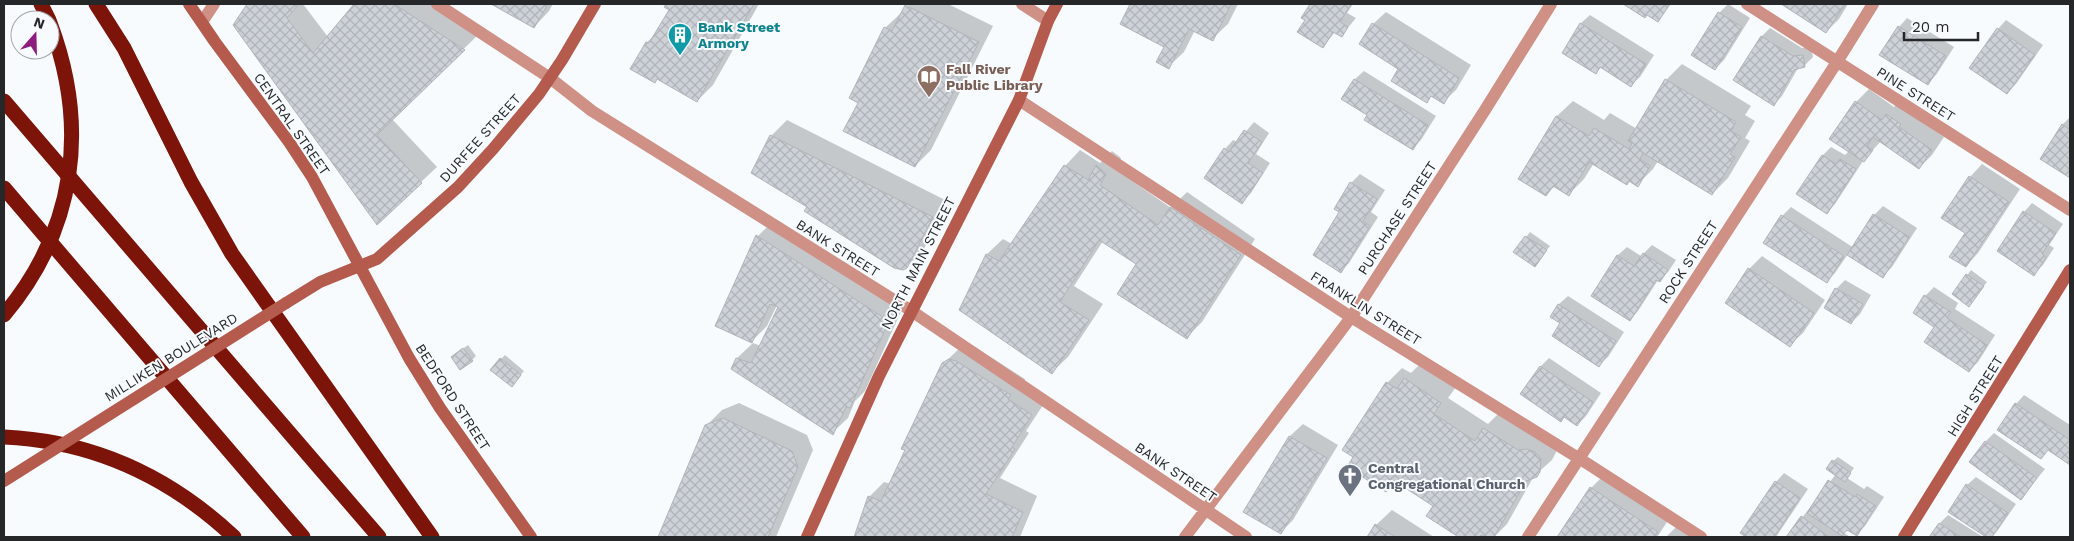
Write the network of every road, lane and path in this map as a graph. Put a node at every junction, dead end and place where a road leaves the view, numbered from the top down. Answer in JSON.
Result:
{"nodes":[{"id":1,"x":94,"y":4,"type":"edge"},
{"id":2,"x":190,"y":4,"type":"edge"},
{"id":3,"x":214,"y":4,"type":"edge"},
{"id":4,"x":437,"y":4,"type":"edge"},
{"id":5,"x":595,"y":4,"type":"edge"},
{"id":6,"x":1022,"y":4,"type":"edge"},
{"id":7,"x":1057,"y":4,"type":"edge"},
{"id":8,"x":1551,"y":4,"type":"edge"},
{"id":9,"x":1746,"y":4,"type":"edge"},
{"id":10,"x":1873,"y":4,"type":"edge"},
{"id":11,"x":1048,"y":21,"type":"junction"},
{"id":12,"x":202,"y":22,"type":"junction"},
{"id":13,"x":60,"y":53,"type":"edge"},
{"id":14,"x":1837,"y":62,"type":"junction"},
{"id":15,"x":550,"y":78,"type":"junction"},
{"id":16,"x":4,"y":100,"type":"edge"},
{"id":17,"x":1019,"y":100,"type":"junction"},
{"id":18,"x":4,"y":188,"type":"edge"},
{"id":19,"x":2070,"y":210,"type":"edge"},
{"id":20,"x":359,"y":267,"type":"junction"},
{"id":21,"x":2070,"y":270,"type":"edge"},
{"id":22,"x":910,"y":310,"type":"junction"},
{"id":23,"x":4,"y":315,"type":"edge"},
{"id":24,"x":1351,"y":318,"type":"junction"},
{"id":25,"x":4,"y":437,"type":"edge"},
{"id":26,"x":1580,"y":459,"type":"junction"},
{"id":27,"x":4,"y":481,"type":"edge"},
{"id":28,"x":1205,"y":511,"type":"junction"},
{"id":29,"x":234,"y":537,"type":"edge"},
{"id":30,"x":303,"y":537,"type":"edge"},
{"id":31,"x":379,"y":537,"type":"edge"},
{"id":32,"x":432,"y":537,"type":"edge"},
{"id":33,"x":531,"y":537,"type":"edge"},
{"id":34,"x":807,"y":537,"type":"edge"},
{"id":35,"x":1186,"y":537,"type":"edge"},
{"id":36,"x":1246,"y":537,"type":"edge"},
{"id":37,"x":1528,"y":537,"type":"edge"},
{"id":38,"x":1701,"y":537,"type":"edge"},
{"id":39,"x":1904,"y":537,"type":"edge"}],
"edges":[{"from":1,"to":32,"type":"highway"},
{"from":2,"to":12,"type":"main road","name":"CENTRAL STREET"},
{"from":3,"to":12,"type":"street"},
{"from":4,"to":15,"type":"street","name":"BANK STREET"},
{"from":5,"to":15,"type":"main road","name":"DURFEE STREET"},
{"from":6,"to":11,"type":"street"},
{"from":7,"to":11,"type":"main road","name":"NORTH MAIN STREET"},
{"from":8,"to":24,"type":"street","name":"PURCHASE STREET"},
{"from":9,"to":14,"type":"street","name":"PINE STREET"},
{"from":10,"to":14,"type":"street","name":"ROCK STREET"},
{"from":11,"to":17,"type":"main road","name":"NORTH MAIN STREET"},
{"from":12,"to":20,"type":"main road","name":"CENTRAL STREET"},
{"from":13,"to":23,"type":"highway","bridge":true},
{"from":14,"to":19,"type":"street","name":"PINE STREET"},
{"from":14,"to":26,"type":"street","name":"ROCK STREET"},
{"from":15,"to":20,"type":"main road","name":"DURFEE STREET"},
{"from":15,"to":22,"type":"street","name":"BANK STREET"},
{"from":16,"to":31,"type":"highway"},
{"from":17,"to":22,"type":"main road","name":"NORTH MAIN STREET"},
{"from":17,"to":24,"type":"street","name":"FRANKLIN STREET"},
{"from":18,"to":30,"type":"highway"},
{"from":20,"to":27,"type":"main road","name":"MILLIKEN BOULEVARD","bridge":true},
{"from":20,"to":33,"type":"main road","name":"BEDFORD STREET"},
{"from":21,"to":39,"type":"main road","name":"HIGH STREET"},
{"from":22,"to":28,"type":"street","name":"BANK STREET"},
{"from":22,"to":34,"type":"main road","name":"NORTH MAIN STREET"},
{"from":24,"to":26,"type":"street","name":"FRANKLIN STREET"},
{"from":24,"to":28,"type":"street","name":"PURCHASE STREET"},
{"from":25,"to":29,"type":"highway"},
{"from":26,"to":37,"type":"street","name":"ROCK STREET"},
{"from":26,"to":38,"type":"street","name":"FRANKLIN STREET"},
{"from":28,"to":35,"type":"street","name":"PURCHASE STREET"},
{"from":28,"to":36,"type":"street","name":"BANK STREET"}]}
